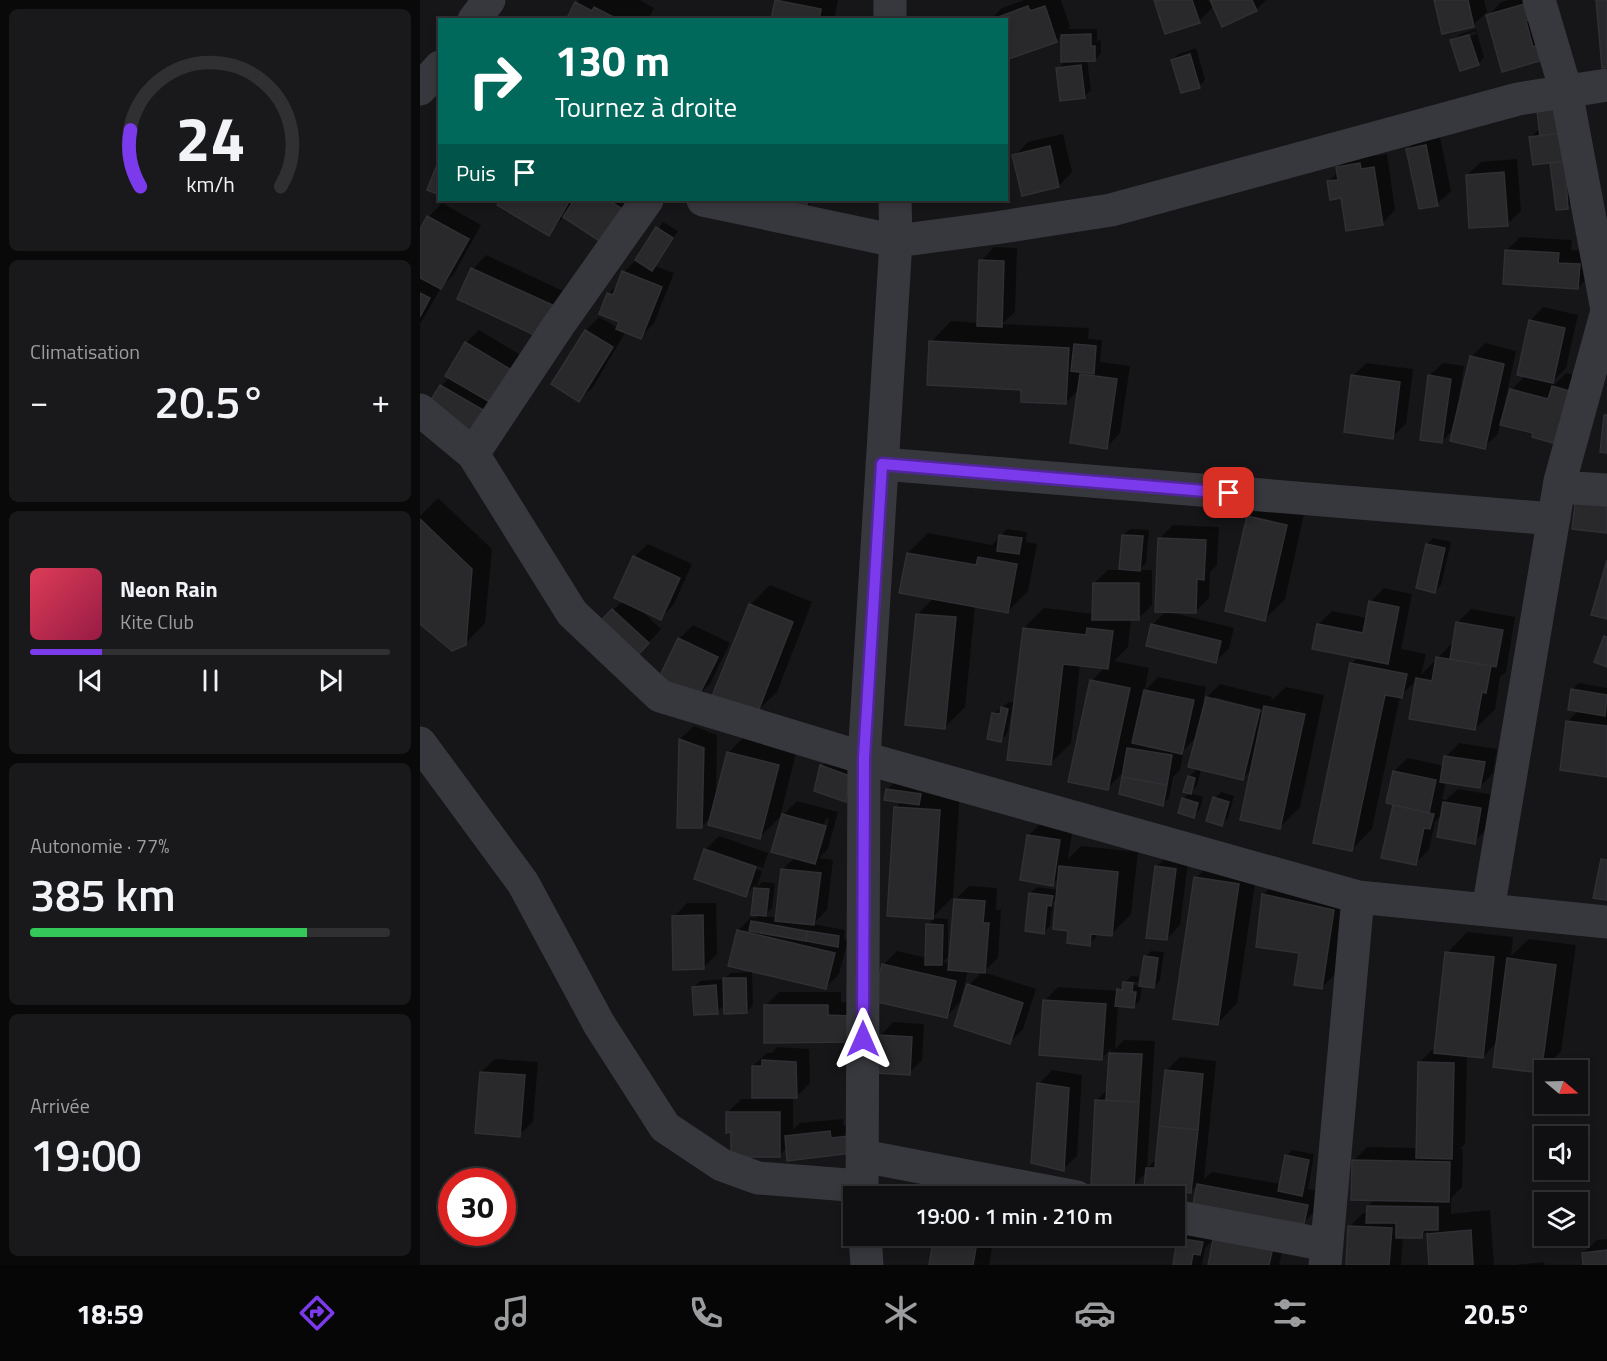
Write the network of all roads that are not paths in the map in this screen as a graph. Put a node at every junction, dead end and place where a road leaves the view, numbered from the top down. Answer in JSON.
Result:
{"nodes":[{"id":1,"x":489,"y":0,"type":"edge"},
{"id":2,"x":890,"y":0,"type":"edge"},
{"id":3,"x":1539,"y":0,"type":"edge"},
{"id":4,"x":476,"y":18,"type":"edge"},
{"id":5,"x":890,"y":18,"type":"edge"},
{"id":6,"x":1607,"y":85,"type":"edge"},
{"id":7,"x":1566,"y":92,"type":"junction"},
{"id":8,"x":646,"y":201,"type":"edge"},
{"id":9,"x":708,"y":201,"type":"edge"},
{"id":10,"x":895,"y":201,"type":"edge"},
{"id":11,"x":896,"y":241,"type":"junction"},
{"id":12,"x":1607,"y":310,"type":"edge"},
{"id":13,"x":420,"y":410,"type":"edge"},
{"id":14,"x":473,"y":454,"type":"junction"},
{"id":15,"x":882,"y":464,"type":"junction"},
{"id":16,"x":1559,"y":487,"type":"junction"},
{"id":17,"x":1607,"y":490,"type":"edge"},
{"id":18,"x":1554,"y":519,"type":"junction"},
{"id":19,"x":420,"y":743,"type":"edge"},
{"id":20,"x":864,"y":758,"type":"junction"},
{"id":21,"x":1358,"y":897,"type":"junction"},
{"id":22,"x":1488,"y":910,"type":"junction"},
{"id":23,"x":1607,"y":922,"type":"edge"},
{"id":24,"x":862,"y":1180,"type":"edge"},
{"id":25,"x":938,"y":1186,"type":"edge"},
{"id":26,"x":1185,"y":1219,"type":"edge"},
{"id":27,"x":866,"y":1246,"type":"edge"},
{"id":28,"x":1326,"y":1255,"type":"edge"},
{"id":29,"x":867,"y":1265,"type":"edge"}],
"edges":[{"from":1,"to":4,"type":"street"},
{"from":2,"to":5,"type":"street"},
{"from":3,"to":7,"type":"street"},
{"from":6,"to":7,"type":"street"},
{"from":7,"to":11,"type":"street"},
{"from":7,"to":12,"type":"street"},
{"from":8,"to":14,"type":"street"},
{"from":9,"to":11,"type":"street"},
{"from":10,"to":11,"type":"street"},
{"from":11,"to":15,"type":"street"},
{"from":12,"to":16,"type":"street"},
{"from":13,"to":14,"type":"street"},
{"from":14,"to":20,"type":"street"},
{"from":15,"to":18,"type":"street"},
{"from":15,"to":20,"type":"street"},
{"from":16,"to":17,"type":"street"},
{"from":16,"to":18,"type":"street"},
{"from":18,"to":22,"type":"street"},
{"from":19,"to":24,"type":"street"},
{"from":20,"to":21,"type":"street"},
{"from":20,"to":24,"type":"street"},
{"from":21,"to":22,"type":"street"},
{"from":21,"to":28,"type":"street"},
{"from":22,"to":23,"type":"street"},
{"from":24,"to":25,"type":"street"},
{"from":26,"to":28,"type":"street"},
{"from":27,"to":29,"type":"street"}]}
